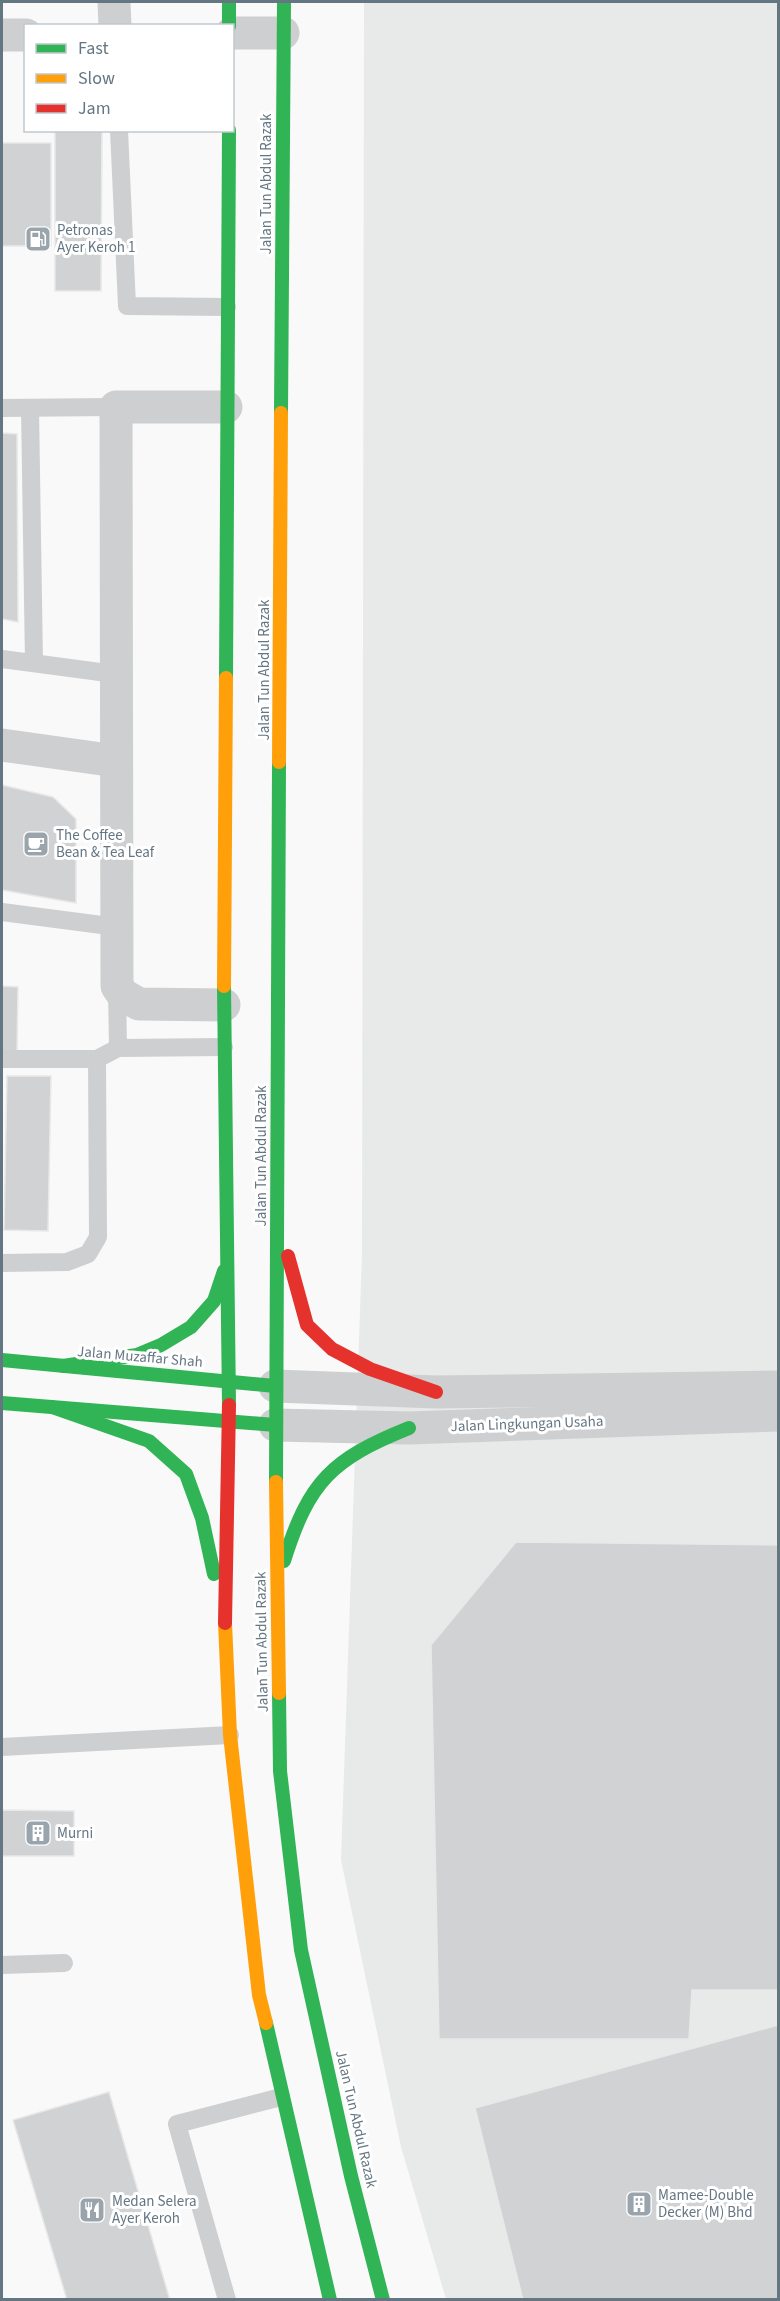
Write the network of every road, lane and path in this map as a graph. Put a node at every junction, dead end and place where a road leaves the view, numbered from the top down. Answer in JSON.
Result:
{"nodes":[{"id":1,"x":114,"y":2,"type":"edge"},
{"id":2,"x":229,"y":2,"type":"edge"},
{"id":3,"x":284,"y":17,"type":"edge"},
{"id":4,"x":115,"y":24,"type":"edge"},
{"id":5,"x":229,"y":24,"type":"edge"},
{"id":6,"x":234,"y":32,"type":"edge"},
{"id":7,"x":2,"y":35,"type":"edge"},
{"id":8,"x":24,"y":35,"type":"edge"},
{"id":9,"x":119,"y":132,"type":"edge"},
{"id":10,"x":229,"y":132,"type":"edge"},
{"id":11,"x":228,"y":307,"type":"junction"},
{"id":12,"x":116,"y":407,"type":"junction"},
{"id":13,"x":226,"y":407,"type":"junction"},
{"id":14,"x":2,"y":408,"type":"edge"},
{"id":15,"x":30,"y":408,"type":"junction"},
{"id":16,"x":2,"y":659,"type":"edge"},
{"id":17,"x":34,"y":663,"type":"junction"},
{"id":18,"x":115,"y":674,"type":"junction"},
{"id":19,"x":2,"y":745,"type":"edge"},
{"id":20,"x":116,"y":761,"type":"junction"},
{"id":21,"x":2,"y":912,"type":"edge"},
{"id":22,"x":117,"y":927,"type":"junction"},
{"id":23,"x":117,"y":986,"type":"junction"},
{"id":24,"x":224,"y":1005,"type":"junction"},
{"id":25,"x":224,"y":1047,"type":"junction"},
{"id":26,"x":118,"y":1048,"type":"junction"},
{"id":27,"x":2,"y":1059,"type":"edge"},
{"id":28,"x":97,"y":1059,"type":"junction"},
{"id":29,"x":278,"y":1177,"type":"junction"},
{"id":30,"x":229,"y":1258,"type":"junction"},
{"id":31,"x":2,"y":1263,"type":"edge"},
{"id":32,"x":2,"y":1360,"type":"edge"},
{"id":33,"x":63,"y":1366,"type":"junction"},
{"id":34,"x":229,"y":1382,"type":"junction"},
{"id":35,"x":275,"y":1386,"type":"junction"},
{"id":36,"x":778,"y":1387,"type":"edge"},
{"id":37,"x":436,"y":1392,"type":"junction"},
{"id":38,"x":2,"y":1403,"type":"edge"},
{"id":39,"x":52,"y":1407,"type":"junction"},
{"id":40,"x":778,"y":1415,"type":"edge"},
{"id":41,"x":229,"y":1422,"type":"junction"},
{"id":42,"x":275,"y":1425,"type":"junction"},
{"id":43,"x":409,"y":1428,"type":"junction"},
{"id":44,"x":277,"y":1585,"type":"junction"},
{"id":45,"x":225,"y":1625,"type":"junction"},
{"id":46,"x":230,"y":1735,"type":"junction"},
{"id":47,"x":2,"y":1747,"type":"edge"},
{"id":48,"x":64,"y":1963,"type":"dead end"},
{"id":49,"x":2,"y":1965,"type":"edge"},
{"id":50,"x":281,"y":2097,"type":"junction"},
{"id":51,"x":227,"y":2300,"type":"edge"},
{"id":52,"x":330,"y":2300,"type":"edge"},
{"id":53,"x":383,"y":2300,"type":"edge"}],
"edges":[{"from":1,"to":4,"type":"street"},
{"from":2,"to":5,"type":"main road"},
{"from":3,"to":6,"type":"street"},
{"from":3,"to":29,"type":"main road","name":"Jalan Tun Abdul Razak"},
{"from":7,"to":8,"type":"street"},
{"from":9,"to":11,"type":"lane"},
{"from":10,"to":11,"type":"main road"},
{"from":11,"to":13,"type":"main road"},
{"from":12,"to":13,"type":"street"},
{"from":12,"to":15,"type":"lane"},
{"from":12,"to":18,"type":"street"},
{"from":13,"to":24,"type":"main road"},
{"from":14,"to":15,"type":"lane"},
{"from":15,"to":17,"type":"lane"},
{"from":16,"to":17,"type":"lane"},
{"from":17,"to":18,"type":"lane"},
{"from":18,"to":20,"type":"street"},
{"from":19,"to":20,"type":"street"},
{"from":20,"to":22,"type":"street"},
{"from":21,"to":22,"type":"lane"},
{"from":22,"to":23,"type":"street"},
{"from":23,"to":24,"type":"street"},
{"from":23,"to":26,"type":"lane"},
{"from":24,"to":25,"type":"main road"},
{"from":25,"to":26,"type":"lane"},
{"from":25,"to":30,"type":"main road"},
{"from":26,"to":28,"type":"lane"},
{"from":27,"to":28,"type":"lane"},
{"from":28,"to":31,"type":"lane"},
{"from":29,"to":35,"type":"main road","name":"Jalan Tun Abdul Razak"},
{"from":29,"to":37,"type":"main road"},
{"from":30,"to":33,"type":"main road"},
{"from":30,"to":34,"type":"main road"},
{"from":32,"to":33,"type":"main road","name":"Jalan Muzaffar Shah"},
{"from":33,"to":34,"type":"main road","name":"Jalan Muzaffar Shah"},
{"from":34,"to":35,"type":"main road","name":"Jalan Muzaffar Shah"},
{"from":34,"to":41,"type":"main road"},
{"from":35,"to":37,"type":"street"},
{"from":35,"to":42,"type":"main road","name":"Jalan Tun Abdul Razak"},
{"from":36,"to":37,"type":"street"},
{"from":38,"to":39,"type":"main road"},
{"from":39,"to":41,"type":"main road"},
{"from":39,"to":45,"type":"main road"},
{"from":40,"to":43,"type":"street","name":"Jalan Lingkungan Usaha"},
{"from":41,"to":42,"type":"main road"},
{"from":41,"to":45,"type":"main road"},
{"from":42,"to":43,"type":"street","name":"Jalan Lingkungan Usaha"},
{"from":42,"to":44,"type":"main road","name":"Jalan Tun Abdul Razak"},
{"from":43,"to":44,"type":"main road"},
{"from":44,"to":53,"type":"main road","name":"Jalan Tun Abdul Razak"},
{"from":45,"to":46,"type":"main road"},
{"from":46,"to":47,"type":"lane"},
{"from":46,"to":50,"type":"main road"},
{"from":48,"to":49,"type":"lane"},
{"from":50,"to":51,"type":"lane"},
{"from":50,"to":52,"type":"main road"}]}
